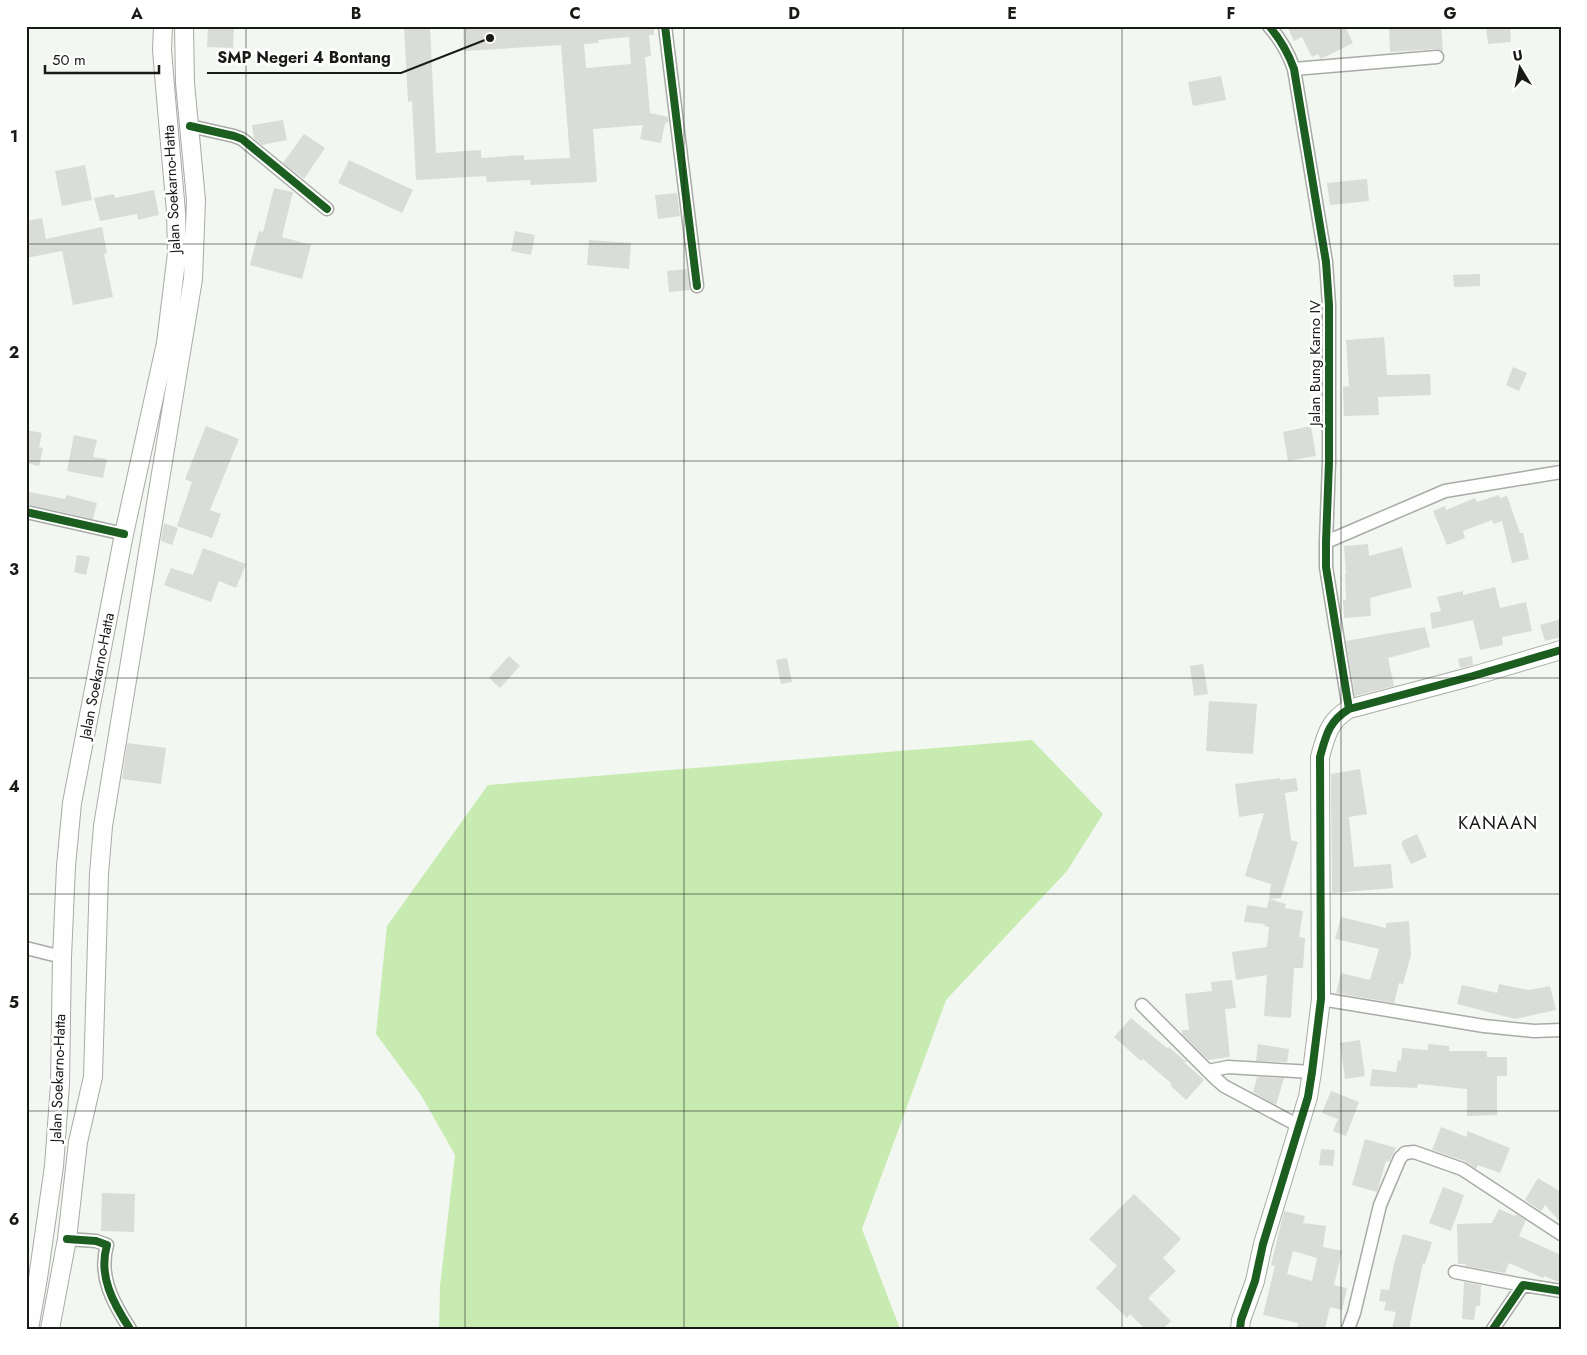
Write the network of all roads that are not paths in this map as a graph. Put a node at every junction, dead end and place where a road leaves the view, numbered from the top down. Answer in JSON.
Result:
{"nodes":[{"id":1,"x":163,"y":26,"type":"edge"},
{"id":2,"x":184,"y":26,"type":"edge"},
{"id":3,"x":665,"y":26,"type":"edge"},
{"id":4,"x":1269,"y":26,"type":"edge"},
{"id":5,"x":1437,"y":57,"type":"dead end"},
{"id":6,"x":1294,"y":69,"type":"junction"},
{"id":7,"x":190,"y":126,"type":"junction"},
{"id":8,"x":327,"y":209,"type":"dead end"},
{"id":9,"x":697,"y":286,"type":"dead end"},
{"id":10,"x":180,"y":308,"type":"junction"},
{"id":11,"x":1561,"y":472,"type":"edge"},
{"id":12,"x":26,"y":512,"type":"edge"},
{"id":13,"x":124,"y":534,"type":"junction"},
{"id":14,"x":1326,"y":542,"type":"junction"},
{"id":15,"x":1561,"y":650,"type":"edge"},
{"id":16,"x":1349,"y":709,"type":"junction"},
{"id":17,"x":26,"y":948,"type":"edge"},
{"id":18,"x":62,"y":957,"type":"junction"},
{"id":19,"x":1321,"y":999,"type":"junction"},
{"id":20,"x":1142,"y":1006,"type":"dead end"},
{"id":21,"x":1561,"y":1030,"type":"edge"},
{"id":22,"x":1208,"y":1071,"type":"junction"},
{"id":23,"x":1312,"y":1072,"type":"junction"},
{"id":24,"x":1299,"y":1126,"type":"junction"},
{"id":25,"x":1561,"y":1234,"type":"edge"},
{"id":26,"x":67,"y":1239,"type":"junction"},
{"id":27,"x":1455,"y":1272,"type":"dead end"},
{"id":28,"x":1523,"y":1285,"type":"junction"},
{"id":29,"x":1561,"y":1290,"type":"edge"},
{"id":30,"x":28,"y":1329,"type":"edge"},
{"id":31,"x":50,"y":1329,"type":"edge"},
{"id":32,"x":130,"y":1329,"type":"edge"},
{"id":33,"x":1240,"y":1329,"type":"edge"},
{"id":34,"x":1348,"y":1329,"type":"edge"},
{"id":35,"x":1493,"y":1329,"type":"edge"}],
"edges":[{"from":1,"to":10,"type":"main road","name":"Jalan Soekarno-Hatta"},
{"from":2,"to":7,"type":"main road","name":"Jalan Soekarno-Hatta"},
{"from":3,"to":9,"type":"street"},
{"from":4,"to":6,"type":"street","name":"Jalan Bung Karno IV"},
{"from":5,"to":6,"type":"street"},
{"from":6,"to":14,"type":"street","name":"Jalan Bung Karno IV"},
{"from":7,"to":8,"type":"street"},
{"from":7,"to":10,"type":"main road","name":"Jalan Soekarno-Hatta"},
{"from":10,"to":13,"type":"main road","name":"Jalan Soekarno-Hatta"},
{"from":10,"to":26,"type":"main road","name":"Jalan Soekarno-Hatta"},
{"from":11,"to":14,"type":"street"},
{"from":12,"to":13,"type":"street"},
{"from":13,"to":18,"type":"main road","name":"Jalan Soekarno-Hatta"},
{"from":14,"to":16,"type":"street","name":"Jalan Bung Karno IV"},
{"from":15,"to":16,"type":"main road"},
{"from":16,"to":19,"type":"main road"},
{"from":17,"to":18,"type":"street"},
{"from":18,"to":30,"type":"main road","name":"Jalan Soekarno-Hatta"},
{"from":19,"to":21,"type":"street"},
{"from":19,"to":23,"type":"main road"},
{"from":20,"to":22,"type":"street"},
{"from":22,"to":23,"type":"street"},
{"from":22,"to":24,"type":"street"},
{"from":23,"to":24,"type":"main road"},
{"from":24,"to":33,"type":"main road"},
{"from":25,"to":34,"type":"street"},
{"from":26,"to":31,"type":"main road","name":"Jalan Soekarno-Hatta"},
{"from":26,"to":32,"type":"street"},
{"from":27,"to":28,"type":"street"},
{"from":28,"to":29,"type":"street"},
{"from":28,"to":35,"type":"street"}]}
